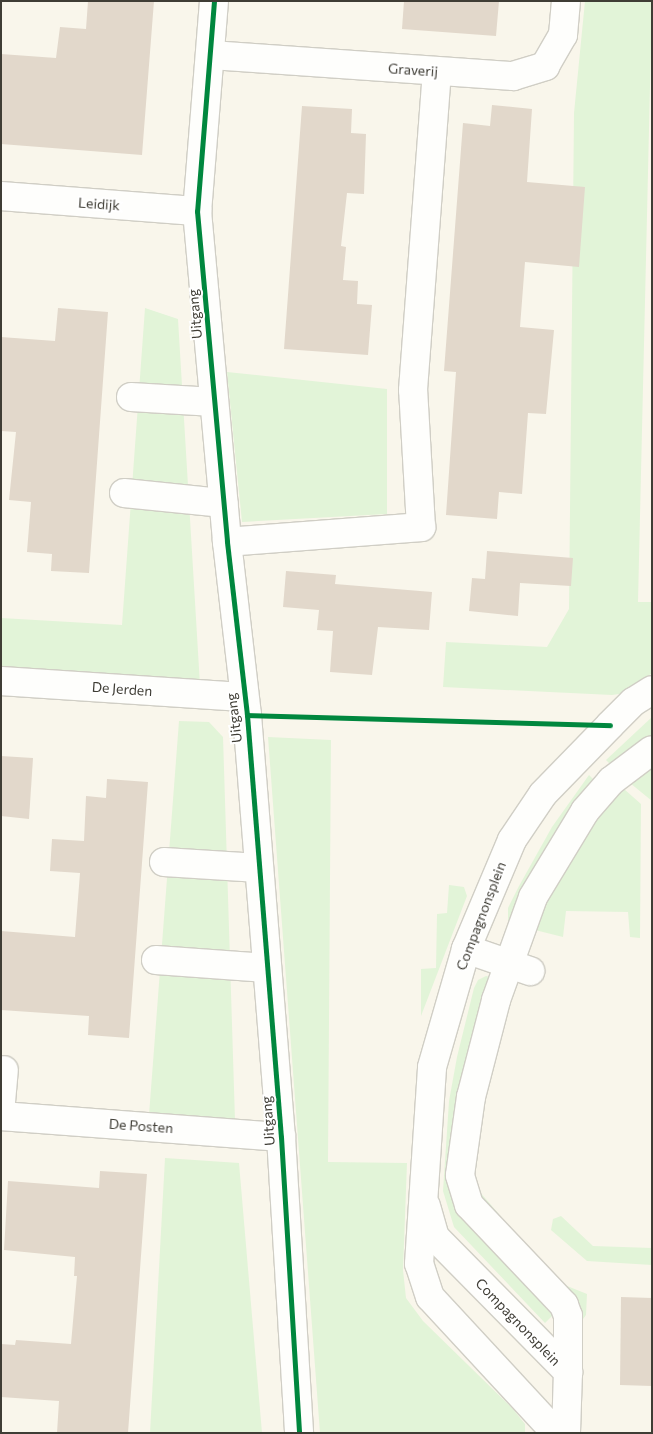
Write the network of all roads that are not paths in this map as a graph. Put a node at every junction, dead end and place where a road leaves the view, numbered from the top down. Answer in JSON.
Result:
{"nodes":[{"id":1,"x":214,"y":1,"type":"edge"},
{"id":2,"x":566,"y":1,"type":"edge"},
{"id":3,"x":210,"y":55,"type":"junction"},
{"id":4,"x":437,"y":72,"type":"junction"},
{"id":5,"x":1,"y":196,"type":"edge"},
{"id":6,"x":197,"y":211,"type":"junction"},
{"id":7,"x":131,"y":397,"type":"dead end"},
{"id":8,"x":214,"y":402,"type":"junction"},
{"id":9,"x":124,"y":493,"type":"dead end"},
{"id":10,"x":224,"y":502,"type":"junction"},
{"id":11,"x":227,"y":542,"type":"junction"},
{"id":12,"x":1,"y":681,"type":"edge"},
{"id":13,"x":652,"y":690,"type":"edge"},
{"id":14,"x":243,"y":697,"type":"junction"},
{"id":15,"x":652,"y":750,"type":"edge"},
{"id":16,"x":164,"y":862,"type":"dead end"},
{"id":17,"x":259,"y":868,"type":"junction"},
{"id":18,"x":466,"y":949,"type":"junction"},
{"id":19,"x":156,"y":960,"type":"dead end"},
{"id":20,"x":520,"y":967,"type":"junction"},
{"id":21,"x":267,"y":968,"type":"junction"},
{"id":22,"x":4,"y":1070,"type":"dead end"},
{"id":23,"x":1,"y":1102,"type":"edge"},
{"id":24,"x":1,"y":1116,"type":"edge"},
{"id":25,"x":281,"y":1137,"type":"junction"},
{"id":26,"x":425,"y":1204,"type":"junction"},
{"id":27,"x":567,"y":1382,"type":"junction"},
{"id":28,"x":299,"y":1433,"type":"edge"},
{"id":29,"x":556,"y":1433,"type":"edge"},
{"id":30,"x":566,"y":1433,"type":"edge"}],
"edges":[{"from":1,"to":3,"type":"street","name":"Uitgang"},
{"from":2,"to":4,"type":"street","name":"Graverij"},
{"from":3,"to":4,"type":"street","name":"Graverij"},
{"from":3,"to":6,"type":"street","name":"Uitgang"},
{"from":4,"to":11,"type":"street"},
{"from":5,"to":6,"type":"street","name":"Leidijk"},
{"from":6,"to":8,"type":"street","name":"Uitgang"},
{"from":7,"to":8,"type":"street"},
{"from":8,"to":10,"type":"street","name":"Uitgang"},
{"from":9,"to":10,"type":"street"},
{"from":10,"to":11,"type":"street","name":"Uitgang"},
{"from":11,"to":14,"type":"street","name":"Uitgang"},
{"from":12,"to":14,"type":"street","name":"De Jerden"},
{"from":13,"to":18,"type":"street","name":"Compagnonsplein"},
{"from":14,"to":17,"type":"street","name":"Uitgang"},
{"from":15,"to":20,"type":"street"},
{"from":16,"to":17,"type":"street"},
{"from":17,"to":21,"type":"street","name":"Uitgang"},
{"from":18,"to":20,"type":"street"},
{"from":18,"to":26,"type":"street","name":"Compagnonsplein"},
{"from":19,"to":21,"type":"street"},
{"from":20,"to":27,"type":"street"},
{"from":21,"to":25,"type":"street","name":"Uitgang"},
{"from":22,"to":23,"type":"street"},
{"from":24,"to":25,"type":"street","name":"De Posten"},
{"from":25,"to":28,"type":"street","name":"Uitgang"},
{"from":26,"to":27,"type":"street"},
{"from":26,"to":29,"type":"street","name":"Compagnonsplein"},
{"from":27,"to":30,"type":"street"}]}
